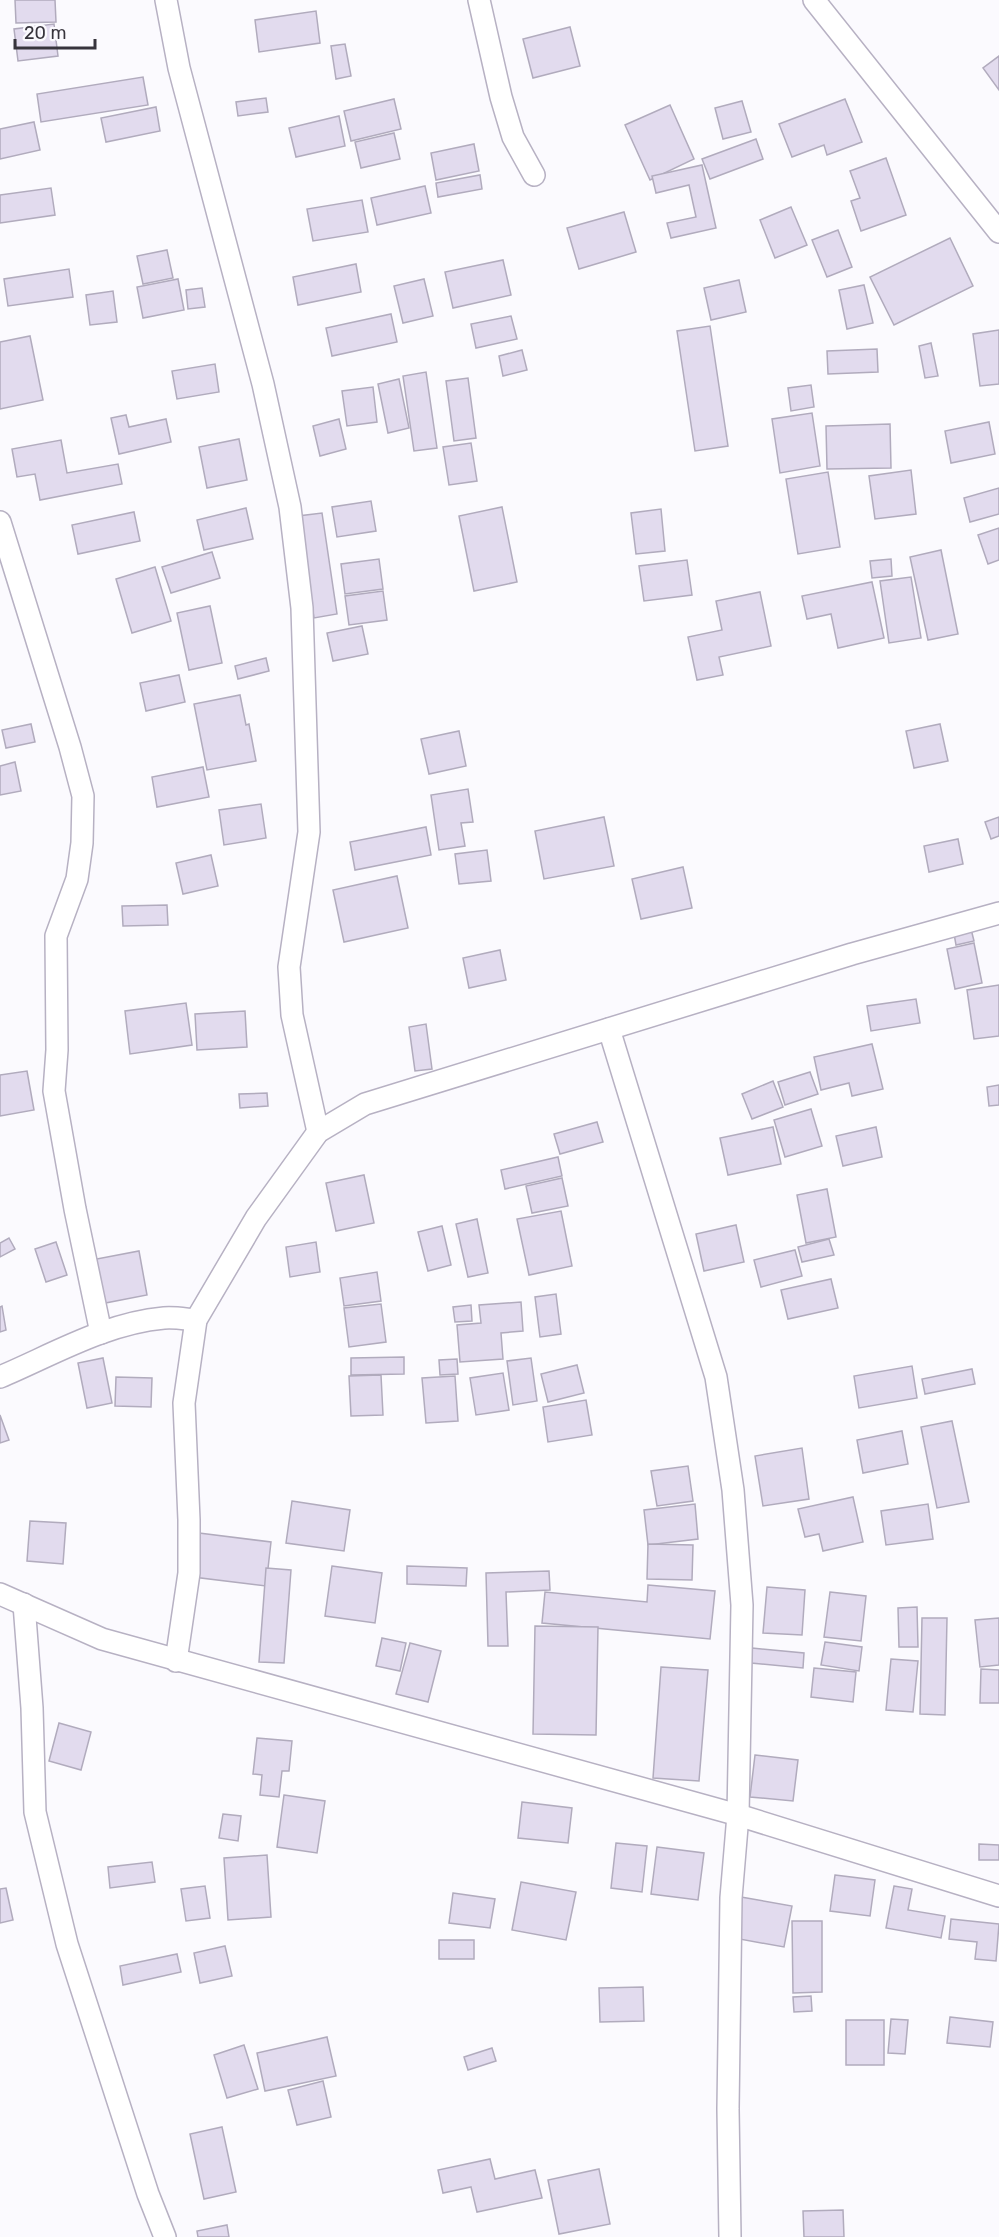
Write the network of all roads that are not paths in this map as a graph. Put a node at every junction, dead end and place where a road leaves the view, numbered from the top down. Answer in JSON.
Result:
{"nodes":[{"id":1,"x":166,"y":0,"type":"edge"},
{"id":2,"x":479,"y":0,"type":"edge"},
{"id":3,"x":813,"y":0,"type":"edge"},
{"id":4,"x":534,"y":175,"type":"dead end"},
{"id":5,"x":999,"y":232,"type":"edge"},
{"id":6,"x":0,"y":522,"type":"edge"},
{"id":7,"x":999,"y":913,"type":"edge"},
{"id":8,"x":609,"y":1029,"type":"junction"},
{"id":9,"x":318,"y":1132,"type":"junction"},
{"id":10,"x":196,"y":1320,"type":"junction"},
{"id":11,"x":100,"y":1333,"type":"junction"},
{"id":12,"x":0,"y":1377,"type":"edge"},
{"id":13,"x":0,"y":1594,"type":"edge"},
{"id":14,"x":24,"y":1604,"type":"junction"},
{"id":15,"x":176,"y":1661,"type":"junction"},
{"id":16,"x":738,"y":1815,"type":"junction"},
{"id":17,"x":999,"y":1896,"type":"edge"},
{"id":18,"x":165,"y":2237,"type":"edge"},
{"id":19,"x":730,"y":2237,"type":"edge"}],
"edges":[{"from":1,"to":9,"type":"street"},
{"from":2,"to":4,"type":"street"},
{"from":3,"to":5,"type":"street"},
{"from":6,"to":11,"type":"street"},
{"from":7,"to":8,"type":"street"},
{"from":8,"to":9,"type":"street"},
{"from":8,"to":16,"type":"street"},
{"from":9,"to":10,"type":"street"},
{"from":10,"to":11,"type":"street"},
{"from":10,"to":15,"type":"street"},
{"from":11,"to":12,"type":"street"},
{"from":13,"to":14,"type":"street"},
{"from":14,"to":15,"type":"street"},
{"from":14,"to":18,"type":"street"},
{"from":15,"to":16,"type":"street"},
{"from":16,"to":17,"type":"street"},
{"from":16,"to":19,"type":"street"}]}
